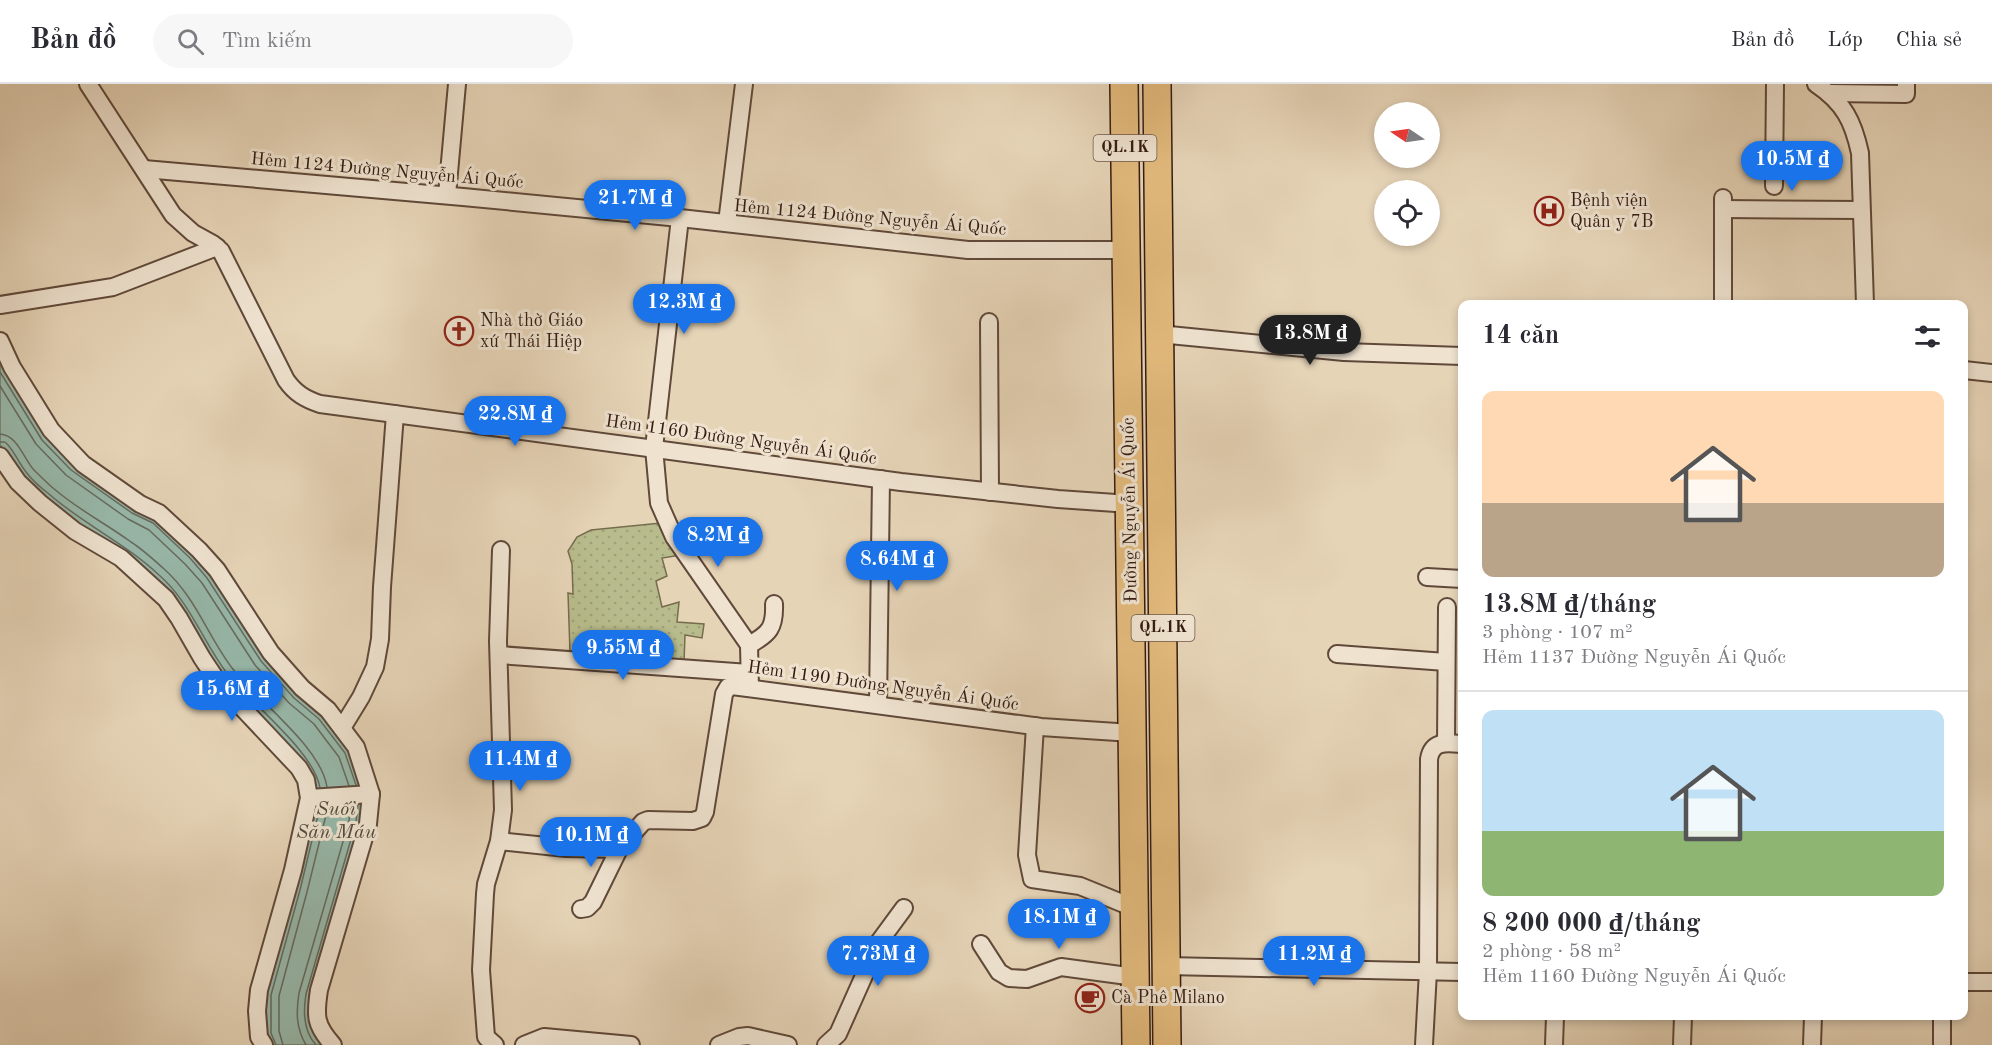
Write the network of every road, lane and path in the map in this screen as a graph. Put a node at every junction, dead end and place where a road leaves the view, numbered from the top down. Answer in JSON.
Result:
{"nodes":[{"id":1,"x":88,"y":84,"type":"edge"},
{"id":2,"x":457,"y":84,"type":"edge"},
{"id":3,"x":744,"y":84,"type":"edge"},
{"id":4,"x":1124,"y":84,"type":"edge"},
{"id":5,"x":1157,"y":84,"type":"edge"},
{"id":6,"x":1775,"y":84,"type":"edge"},
{"id":7,"x":1906,"y":84,"type":"edge"},
{"id":8,"x":1823,"y":88,"type":"edge"},
{"id":9,"x":144,"y":169,"type":"junction"},
{"id":10,"x":1774,"y":186,"type":"dead end"},
{"id":11,"x":447,"y":195,"type":"junction"},
{"id":12,"x":1860,"y":210,"type":"junction"},
{"id":13,"x":1158,"y":211,"type":"junction"},
{"id":14,"x":1127,"y":213,"type":"junction"},
{"id":15,"x":680,"y":218,"type":"junction"},
{"id":16,"x":727,"y":224,"type":"junction"},
{"id":17,"x":217,"y":247,"type":"junction"},
{"id":18,"x":1127,"y":250,"type":"junction"},
{"id":19,"x":1723,"y":300,"type":"edge"},
{"id":20,"x":1865,"y":300,"type":"edge"},
{"id":21,"x":0,"y":305,"type":"edge"},
{"id":22,"x":989,"y":322,"type":"dead end"},
{"id":23,"x":1159,"y":334,"type":"junction"},
{"id":24,"x":0,"y":340,"type":"edge"},
{"id":25,"x":1458,"y":356,"type":"edge"},
{"id":26,"x":1968,"y":370,"type":"edge"},
{"id":27,"x":1992,"y":373,"type":"edge"},
{"id":28,"x":394,"y":414,"type":"junction"},
{"id":29,"x":654,"y":448,"type":"junction"},
{"id":30,"x":0,"y":456,"type":"edge"},
{"id":31,"x":881,"y":479,"type":"junction"},
{"id":32,"x":990,"y":492,"type":"junction"},
{"id":33,"x":1130,"y":504,"type":"junction"},
{"id":34,"x":501,"y":550,"type":"dead end"},
{"id":35,"x":1427,"y":577,"type":"dead end"},
{"id":36,"x":1458,"y":579,"type":"edge"},
{"id":37,"x":774,"y":604,"type":"dead end"},
{"id":38,"x":1447,"y":607,"type":"dead end"},
{"id":39,"x":749,"y":645,"type":"junction"},
{"id":40,"x":1337,"y":654,"type":"dead end"},
{"id":41,"x":499,"y":655,"type":"junction"},
{"id":42,"x":1446,"y":662,"type":"junction"},
{"id":43,"x":749,"y":681,"type":"junction"},
{"id":44,"x":878,"y":704,"type":"junction"},
{"id":45,"x":1035,"y":726,"type":"junction"},
{"id":46,"x":342,"y":728,"type":"junction"},
{"id":47,"x":1132,"y":733,"type":"junction"},
{"id":48,"x":1454,"y":743,"type":"edge"},
{"id":49,"x":371,"y":794,"type":"junction"},
{"id":50,"x":309,"y":798,"type":"junction"},
{"id":51,"x":499,"y":841,"type":"junction"},
{"id":52,"x":619,"y":849,"type":"junction"},
{"id":53,"x":904,"y":908,"type":"dead end"},
{"id":54,"x":1134,"y":908,"type":"junction"},
{"id":55,"x":580,"y":909,"type":"dead end"},
{"id":56,"x":981,"y":944,"type":"dead end"},
{"id":57,"x":1166,"y":966,"type":"junction"},
{"id":58,"x":1428,"y":971,"type":"junction"},
{"id":59,"x":1458,"y":972,"type":"edge"},
{"id":60,"x":1135,"y":977,"type":"junction"},
{"id":61,"x":1968,"y":982,"type":"edge"},
{"id":62,"x":1992,"y":982,"type":"edge"},
{"id":63,"x":1555,"y":1020,"type":"edge"},
{"id":64,"x":1683,"y":1020,"type":"edge"},
{"id":65,"x":1813,"y":1020,"type":"edge"},
{"id":66,"x":1942,"y":1020,"type":"edge"},
{"id":67,"x":264,"y":1045,"type":"edge"},
{"id":68,"x":333,"y":1045,"type":"edge"},
{"id":69,"x":495,"y":1045,"type":"edge"},
{"id":70,"x":524,"y":1045,"type":"edge"},
{"id":71,"x":631,"y":1045,"type":"edge"},
{"id":72,"x":719,"y":1045,"type":"edge"},
{"id":73,"x":788,"y":1045,"type":"edge"},
{"id":74,"x":826,"y":1045,"type":"edge"},
{"id":75,"x":1136,"y":1045,"type":"edge"},
{"id":76,"x":1167,"y":1045,"type":"edge"},
{"id":77,"x":1424,"y":1045,"type":"edge"},
{"id":78,"x":1554,"y":1045,"type":"edge"},
{"id":79,"x":1682,"y":1045,"type":"edge"},
{"id":80,"x":1812,"y":1045,"type":"edge"},
{"id":81,"x":1942,"y":1045,"type":"edge"}],
"edges":[{"from":1,"to":9,"type":"street","name":"Hẻm 1160 Đường Nguyễn Ái Quốc"},
{"from":2,"to":11,"type":"street"},
{"from":3,"to":16,"type":"street"},
{"from":4,"to":14,"type":"main road","name":"Đường Nguyễn Ái Quốc","number":"QL.1K"},
{"from":5,"to":13,"type":"main road","name":"Đường Nguyễn Ái Quốc","number":"QL.1K"},
{"from":6,"to":10,"type":"street"},
{"from":7,"to":8,"type":"street"},
{"from":8,"to":12,"type":"street"},
{"from":9,"to":11,"type":"street","name":"Hẻm 1124 Đường Nguyễn Ái Quốc"},
{"from":9,"to":17,"type":"street","name":"Hẻm 1160 Đường Nguyễn Ái Quốc"},
{"from":11,"to":15,"type":"street","name":"Hẻm 1124 Đường Nguyễn Ái Quốc"},
{"from":12,"to":19,"type":"street"},
{"from":12,"to":20,"type":"street"},
{"from":13,"to":14,"type":"main road"},
{"from":13,"to":23,"type":"main road","name":"Đường Nguyễn Ái Quốc","number":"QL.1K"},
{"from":14,"to":18,"type":"main road","name":"Đường Nguyễn Ái Quốc","number":"QL.1K"},
{"from":15,"to":16,"type":"street","name":"Hẻm 1124 Đường Nguyễn Ái Quốc"},
{"from":15,"to":29,"type":"street"},
{"from":16,"to":18,"type":"street","name":"Hẻm 1124 Đường Nguyễn Ái Quốc"},
{"from":17,"to":21,"type":"street"},
{"from":17,"to":28,"type":"street","name":"Hẻm 1160 Đường Nguyễn Ái Quốc"},
{"from":18,"to":33,"type":"main road","name":"Đường Nguyễn Ái Quốc","number":"QL.1K"},
{"from":22,"to":32,"type":"street"},
{"from":23,"to":25,"type":"street"},
{"from":23,"to":57,"type":"main road","name":"Đường Nguyễn Ái Quốc","number":"QL.1K"},
{"from":24,"to":46,"type":"street"},
{"from":26,"to":27,"type":"street"},
{"from":28,"to":29,"type":"street","name":"Hẻm 1160 Đường Nguyễn Ái Quốc"},
{"from":28,"to":46,"type":"street"},
{"from":29,"to":31,"type":"street","name":"Hẻm 1160 Đường Nguyễn Ái Quốc"},
{"from":29,"to":39,"type":"street"},
{"from":30,"to":50,"type":"street"},
{"from":31,"to":32,"type":"street","name":"Hẻm 1160 Đường Nguyễn Ái Quốc"},
{"from":31,"to":44,"type":"street"},
{"from":32,"to":33,"type":"street","name":"Hẻm 1160 Đường Nguyễn Ái Quốc"},
{"from":33,"to":47,"type":"main road","name":"Đường Nguyễn Ái Quốc","number":"QL.1K"},
{"from":34,"to":41,"type":"street"},
{"from":35,"to":36,"type":"street"},
{"from":37,"to":39,"type":"street"},
{"from":38,"to":42,"type":"street"},
{"from":39,"to":43,"type":"street"},
{"from":40,"to":42,"type":"street"},
{"from":41,"to":43,"type":"street"},
{"from":41,"to":51,"type":"street"},
{"from":42,"to":48,"type":"street"},
{"from":43,"to":44,"type":"street","name":"Hẻm 1190 Đường Nguyễn Ái Quốc"},
{"from":43,"to":52,"type":"street","name":"Hẻm 1190 Đường Nguyễn Ái Quốc"},
{"from":44,"to":45,"type":"street","name":"Hẻm 1190 Đường Nguyễn Ái Quốc"},
{"from":45,"to":47,"type":"street","name":"Hẻm 1190 Đường Nguyễn Ái Quốc"},
{"from":45,"to":54,"type":"street"},
{"from":46,"to":49,"type":"street"},
{"from":47,"to":54,"type":"main road","name":"Đường Nguyễn Ái Quốc","number":"QL.1K"},
{"from":48,"to":58,"type":"street"},
{"from":49,"to":50,"type":"street"},
{"from":49,"to":68,"type":"street"},
{"from":50,"to":67,"type":"street"},
{"from":51,"to":52,"type":"street"},
{"from":51,"to":69,"type":"street"},
{"from":52,"to":55,"type":"street"},
{"from":53,"to":74,"type":"street"},
{"from":54,"to":60,"type":"main road","name":"Đường Nguyễn Ái Quốc","number":"QL.1K"},
{"from":56,"to":60,"type":"street"},
{"from":57,"to":58,"type":"street"},
{"from":57,"to":76,"type":"main road","name":"Đường Nguyễn Ái Quốc","number":"QL.1K"},
{"from":58,"to":59,"type":"street"},
{"from":58,"to":77,"type":"street"},
{"from":60,"to":75,"type":"main road","name":"Đường Nguyễn Ái Quốc","number":"QL.1K"},
{"from":61,"to":62,"type":"street"},
{"from":63,"to":78,"type":"street"},
{"from":64,"to":79,"type":"street"},
{"from":65,"to":80,"type":"street"},
{"from":66,"to":81,"type":"street"},
{"from":70,"to":71,"type":"street"},
{"from":72,"to":73,"type":"street"}]}
